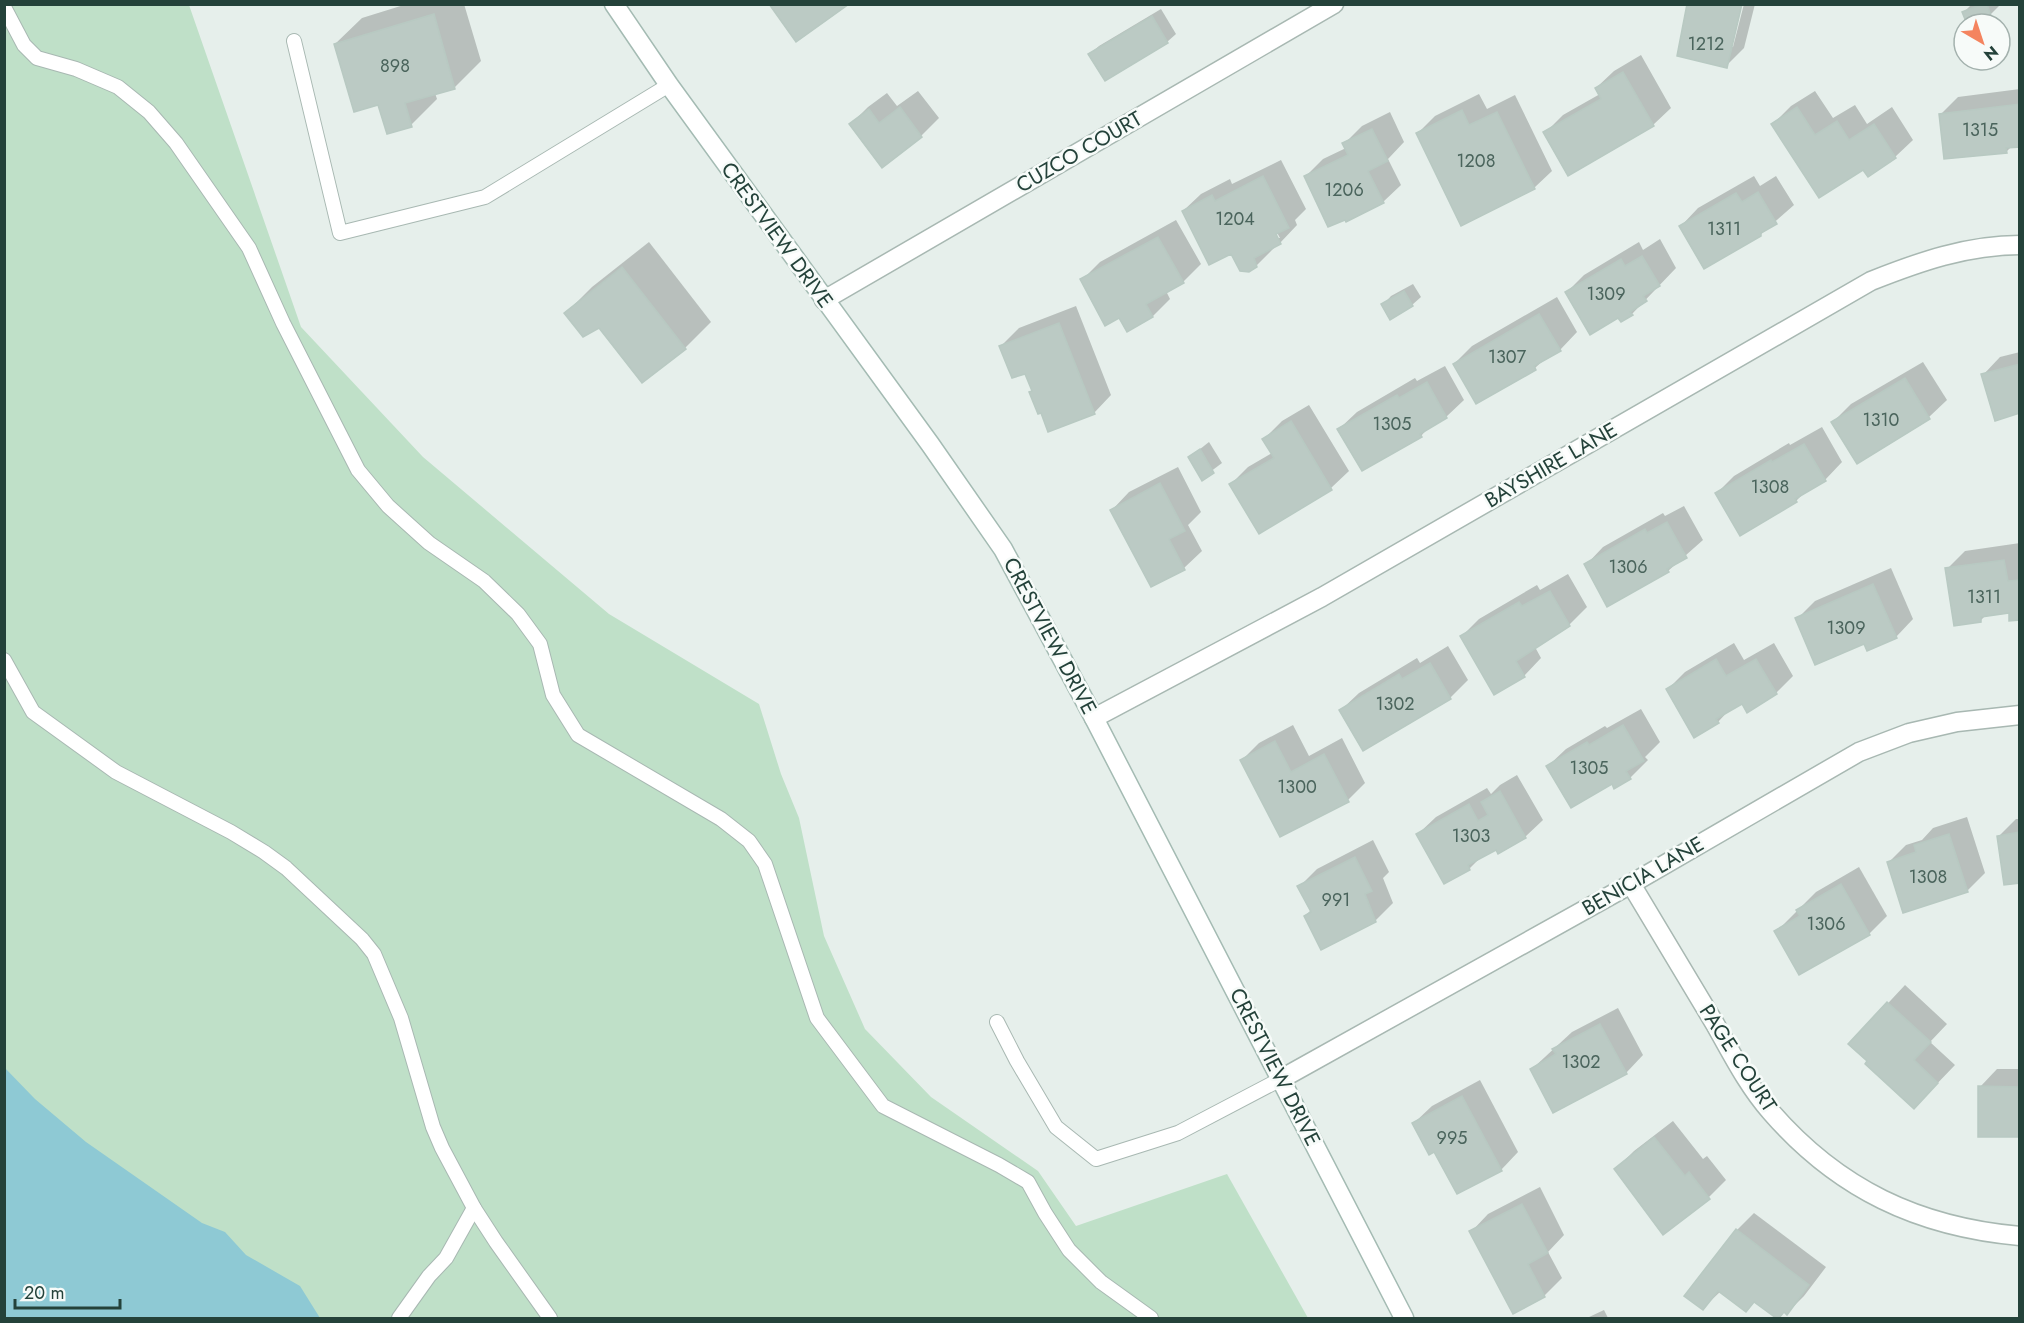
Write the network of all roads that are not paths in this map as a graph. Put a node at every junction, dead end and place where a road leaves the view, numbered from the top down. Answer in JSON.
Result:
{"nodes":[{"id":1,"x":614,"y":4,"type":"edge"},
{"id":2,"x":1334,"y":4,"type":"edge"},
{"id":3,"x":4,"y":7,"type":"edge"},
{"id":4,"x":294,"y":41,"type":"dead end"},
{"id":5,"x":669,"y":85,"type":"junction"},
{"id":6,"x":2019,"y":245,"type":"edge"},
{"id":7,"x":824,"y":300,"type":"junction"},
{"id":8,"x":4,"y":660,"type":"edge"},
{"id":9,"x":2019,"y":715,"type":"edge"},
{"id":10,"x":1094,"y":718,"type":"junction"},
{"id":11,"x":1632,"y":884,"type":"junction"},
{"id":12,"x":997,"y":1022,"type":"dead end"},
{"id":13,"x":1281,"y":1079,"type":"junction"},
{"id":14,"x":474,"y":1208,"type":"junction"},
{"id":15,"x":2019,"y":1236,"type":"edge"},
{"id":16,"x":399,"y":1318,"type":"edge"},
{"id":17,"x":550,"y":1318,"type":"edge"},
{"id":18,"x":1151,"y":1318,"type":"edge"},
{"id":19,"x":1404,"y":1318,"type":"edge"}],
"edges":[{"from":1,"to":5,"type":"street","name":"CRESTVIEW DRIVE"},
{"from":2,"to":7,"type":"street","name":"CUZCO COURT"},
{"from":3,"to":18,"type":"lane"},
{"from":4,"to":5,"type":"lane"},
{"from":5,"to":7,"type":"street","name":"CRESTVIEW DRIVE"},
{"from":6,"to":10,"type":"street","name":"BAYSHIRE LANE"},
{"from":7,"to":10,"type":"street","name":"CRESTVIEW DRIVE"},
{"from":8,"to":14,"type":"lane"},
{"from":9,"to":11,"type":"street","name":"BENICIA LANE"},
{"from":10,"to":13,"type":"street","name":"CRESTVIEW DRIVE"},
{"from":11,"to":13,"type":"street","name":"BENICIA LANE"},
{"from":11,"to":15,"type":"street","name":"PAGE COURT"},
{"from":12,"to":13,"type":"lane"},
{"from":13,"to":19,"type":"street","name":"CRESTVIEW DRIVE"},
{"from":14,"to":16,"type":"lane"},
{"from":14,"to":17,"type":"lane"}]}
